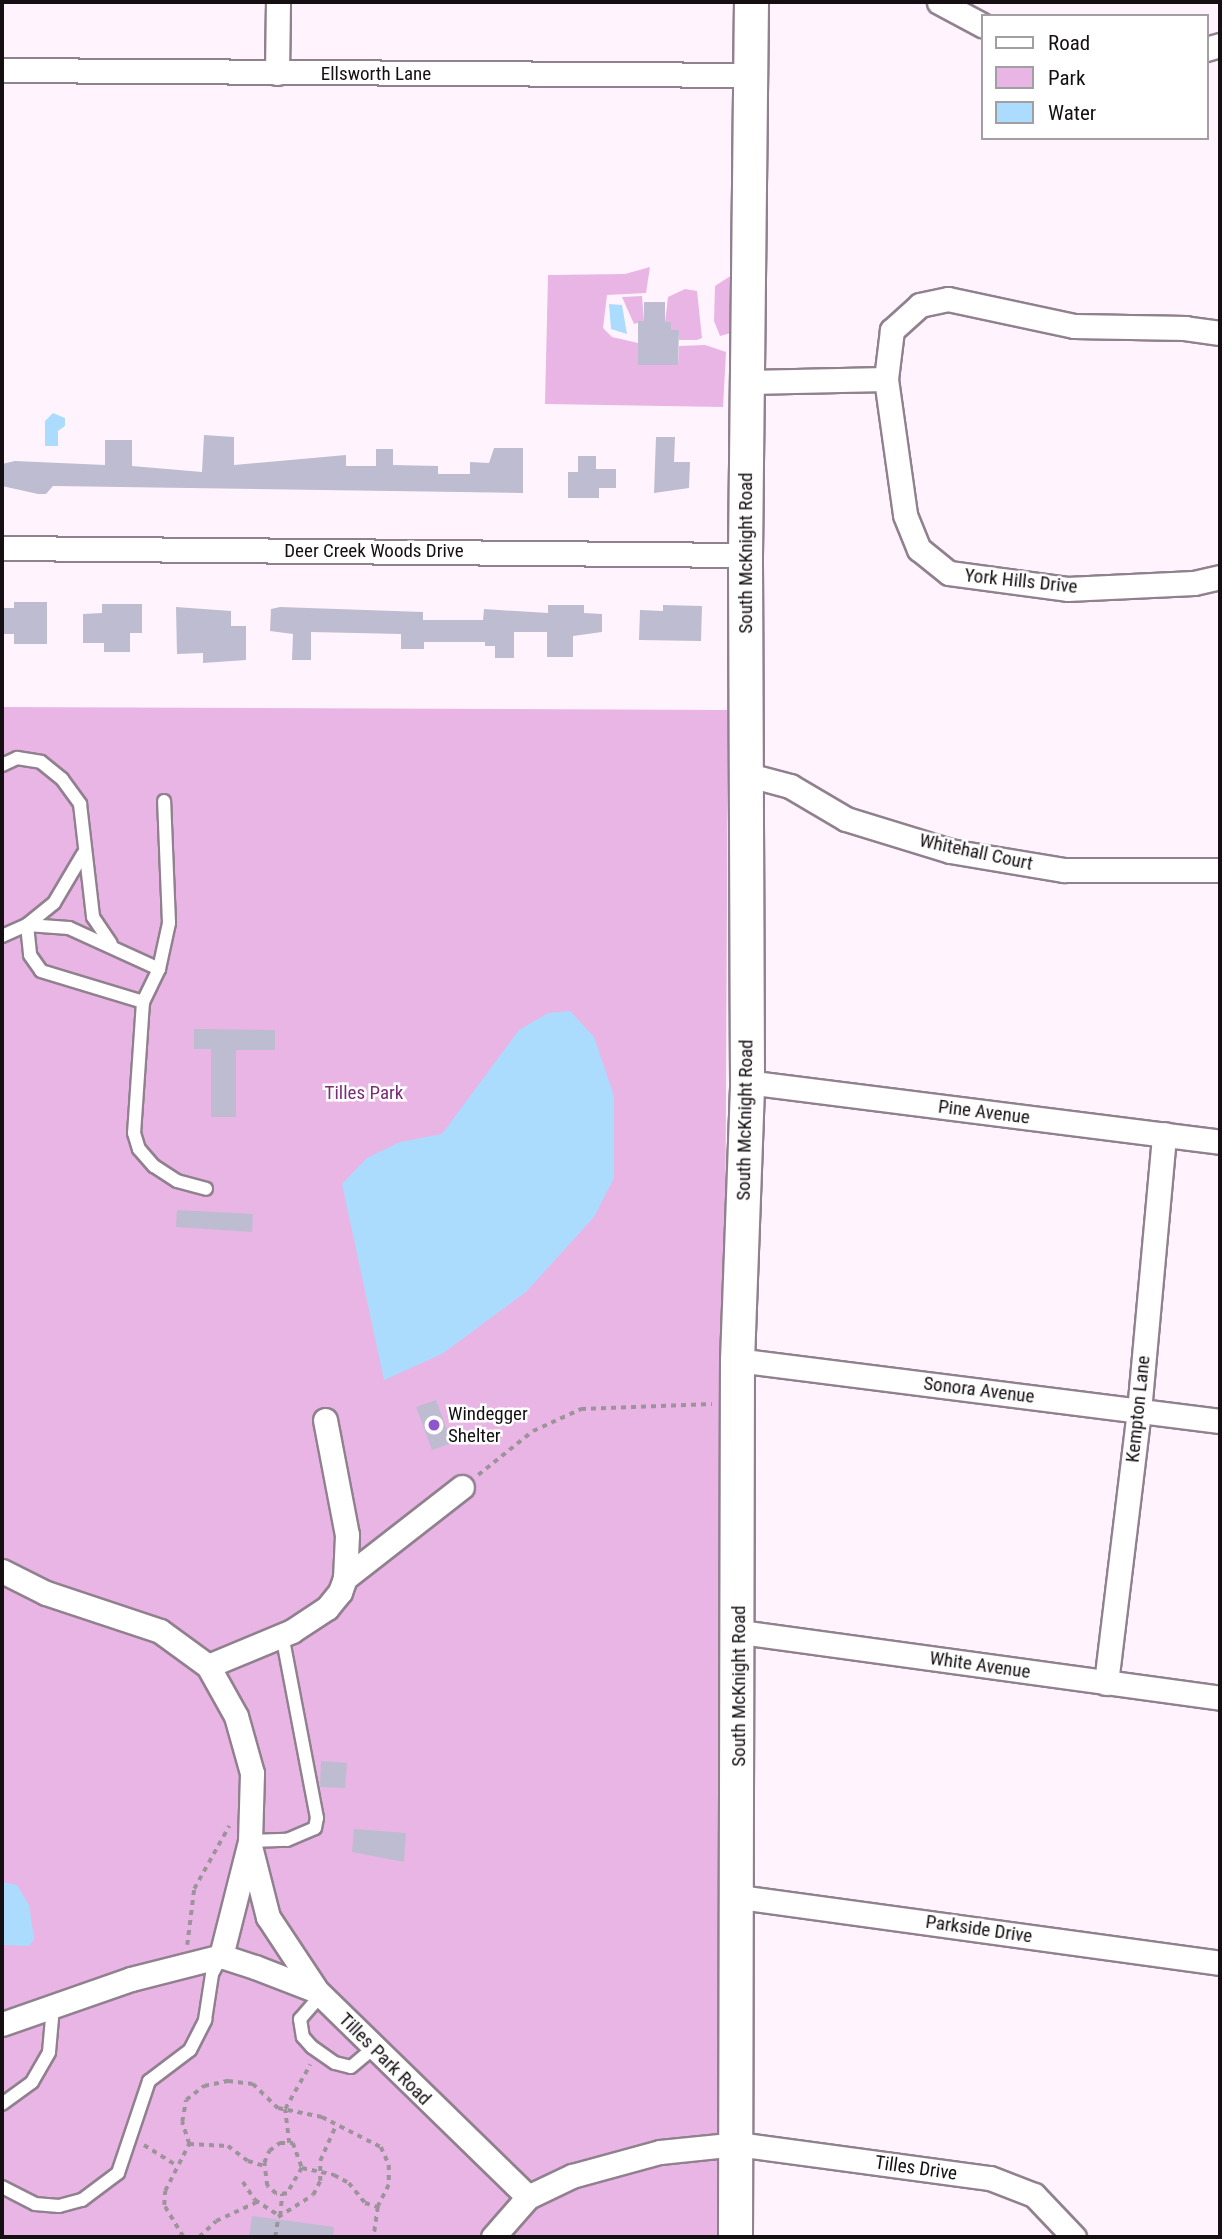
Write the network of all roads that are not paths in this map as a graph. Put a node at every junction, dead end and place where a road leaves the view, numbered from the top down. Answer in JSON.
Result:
{"nodes":[{"id":1,"x":278,"y":2,"type":"edge"},
{"id":2,"x":751,"y":2,"type":"edge"},
{"id":3,"x":939,"y":2,"type":"edge"},
{"id":4,"x":981,"y":24,"type":"edge"},
{"id":5,"x":2,"y":70,"type":"edge"},
{"id":6,"x":277,"y":73,"type":"junction"},
{"id":7,"x":751,"y":75,"type":"junction"},
{"id":8,"x":1220,"y":333,"type":"edge"},
{"id":9,"x":886,"y":379,"type":"junction"},
{"id":10,"x":748,"y":382,"type":"junction"},
{"id":11,"x":2,"y":548,"type":"edge"},
{"id":12,"x":746,"y":555,"type":"junction"},
{"id":13,"x":1220,"y":577,"type":"edge"},
{"id":14,"x":2,"y":765,"type":"edge"},
{"id":15,"x":745,"y":774,"type":"junction"},
{"id":16,"x":163,"y":801,"type":"dead end"},
{"id":17,"x":83,"y":854,"type":"junction"},
{"id":18,"x":1220,"y":870,"type":"edge"},
{"id":19,"x":27,"y":925,"type":"junction"},
{"id":20,"x":2,"y":936,"type":"edge"},
{"id":21,"x":112,"y":944,"type":"junction"},
{"id":22,"x":159,"y":969,"type":"junction"},
{"id":23,"x":143,"y":1002,"type":"junction"},
{"id":24,"x":747,"y":1082,"type":"junction"},
{"id":25,"x":1164,"y":1134,"type":"junction"},
{"id":26,"x":1220,"y":1142,"type":"edge"},
{"id":27,"x":206,"y":1189,"type":"dead end"},
{"id":28,"x":737,"y":1360,"type":"junction"},
{"id":29,"x":1139,"y":1411,"type":"junction"},
{"id":30,"x":325,"y":1420,"type":"dead end"},
{"id":31,"x":1220,"y":1421,"type":"edge"},
{"id":32,"x":462,"y":1487,"type":"road end"},
{"id":33,"x":2,"y":1570,"type":"edge"},
{"id":34,"x":345,"y":1578,"type":"junction"},
{"id":35,"x":740,"y":1632,"type":"junction"},
{"id":36,"x":282,"y":1635,"type":"junction"},
{"id":37,"x":208,"y":1667,"type":"junction"},
{"id":38,"x":1106,"y":1683,"type":"junction"},
{"id":39,"x":1220,"y":1698,"type":"edge"},
{"id":40,"x":250,"y":1841,"type":"junction"},
{"id":41,"x":739,"y":1897,"type":"junction"},
{"id":42,"x":221,"y":1956,"type":"junction"},
{"id":43,"x":1220,"y":1962,"type":"edge"},
{"id":44,"x":319,"y":1993,"type":"junction"},
{"id":45,"x":53,"y":2007,"type":"junction"},
{"id":46,"x":2,"y":2024,"type":"edge"},
{"id":47,"x":374,"y":2048,"type":"junction"},
{"id":48,"x":2,"y":2104,"type":"edge"},
{"id":49,"x":737,"y":2144,"type":"junction"},
{"id":50,"x":2,"y":2187,"type":"edge"},
{"id":51,"x":528,"y":2197,"type":"junction"},
{"id":52,"x":736,"y":2223,"type":"edge"},
{"id":53,"x":494,"y":2237,"type":"edge"},
{"id":54,"x":719,"y":2237,"type":"edge"},
{"id":55,"x":1074,"y":2237,"type":"edge"}],
"edges":[{"from":1,"to":6,"type":"street"},
{"from":2,"to":7,"type":"main road","name":"South McKnight Road"},
{"from":3,"to":4,"type":"street"},
{"from":5,"to":6,"type":"street","name":"Ellsworth Lane"},
{"from":6,"to":7,"type":"street","name":"Ellsworth Lane"},
{"from":7,"to":10,"type":"main road","name":"South McKnight Road"},
{"from":8,"to":9,"type":"street","name":"York Hills Drive"},
{"from":9,"to":10,"type":"street"},
{"from":9,"to":13,"type":"street","name":"York Hills Drive"},
{"from":10,"to":12,"type":"main road","name":"South McKnight Road"},
{"from":11,"to":12,"type":"street","name":"Deer Creek Woods Drive"},
{"from":12,"to":15,"type":"main road","name":"South McKnight Road"},
{"from":14,"to":17,"type":"lane"},
{"from":15,"to":18,"type":"street","name":"Whitehall Court"},
{"from":15,"to":24,"type":"main road","name":"South McKnight Road"},
{"from":16,"to":22,"type":"lane"},
{"from":17,"to":19,"type":"lane"},
{"from":17,"to":21,"type":"lane"},
{"from":19,"to":20,"type":"lane"},
{"from":19,"to":21,"type":"lane"},
{"from":19,"to":23,"type":"lane"},
{"from":21,"to":22,"type":"lane"},
{"from":22,"to":23,"type":"lane"},
{"from":23,"to":27,"type":"lane"},
{"from":24,"to":25,"type":"street","name":"Pine Avenue"},
{"from":24,"to":28,"type":"main road","name":"South McKnight Road"},
{"from":25,"to":26,"type":"street","name":"Pine Avenue"},
{"from":25,"to":29,"type":"street","name":"Kempton Lane"},
{"from":28,"to":29,"type":"street","name":"Sonora Avenue"},
{"from":28,"to":35,"type":"main road","name":"South McKnight Road"},
{"from":29,"to":31,"type":"street","name":"Sonora Avenue"},
{"from":29,"to":38,"type":"street","name":"Kempton Lane"},
{"from":30,"to":34,"type":"street"},
{"from":32,"to":34,"type":"street"},
{"from":33,"to":37,"type":"street"},
{"from":34,"to":36,"type":"street"},
{"from":35,"to":38,"type":"street","name":"White Avenue"},
{"from":35,"to":41,"type":"main road","name":"South McKnight Road"},
{"from":36,"to":37,"type":"street"},
{"from":36,"to":40,"type":"lane"},
{"from":37,"to":40,"type":"street"},
{"from":38,"to":39,"type":"street","name":"White Avenue"},
{"from":40,"to":42,"type":"street"},
{"from":40,"to":44,"type":"street"},
{"from":41,"to":43,"type":"street","name":"Parkside Drive"},
{"from":41,"to":49,"type":"main road","name":"South McKnight Road"},
{"from":42,"to":44,"type":"street","name":"Tilles Park Road"},
{"from":42,"to":45,"type":"street"},
{"from":42,"to":50,"type":"lane"},
{"from":44,"to":47,"type":"street","name":"Tilles Park Road"},
{"from":44,"to":47,"type":"lane"},
{"from":45,"to":46,"type":"street"},
{"from":45,"to":48,"type":"lane"},
{"from":47,"to":51,"type":"street","name":"Tilles Park Road"},
{"from":49,"to":51,"type":"street"},
{"from":49,"to":52,"type":"main road","name":"South McKnight Road"},
{"from":49,"to":55,"type":"street","name":"Tilles Drive"},
{"from":51,"to":53,"type":"street"},
{"from":52,"to":54,"type":"street"}]}
